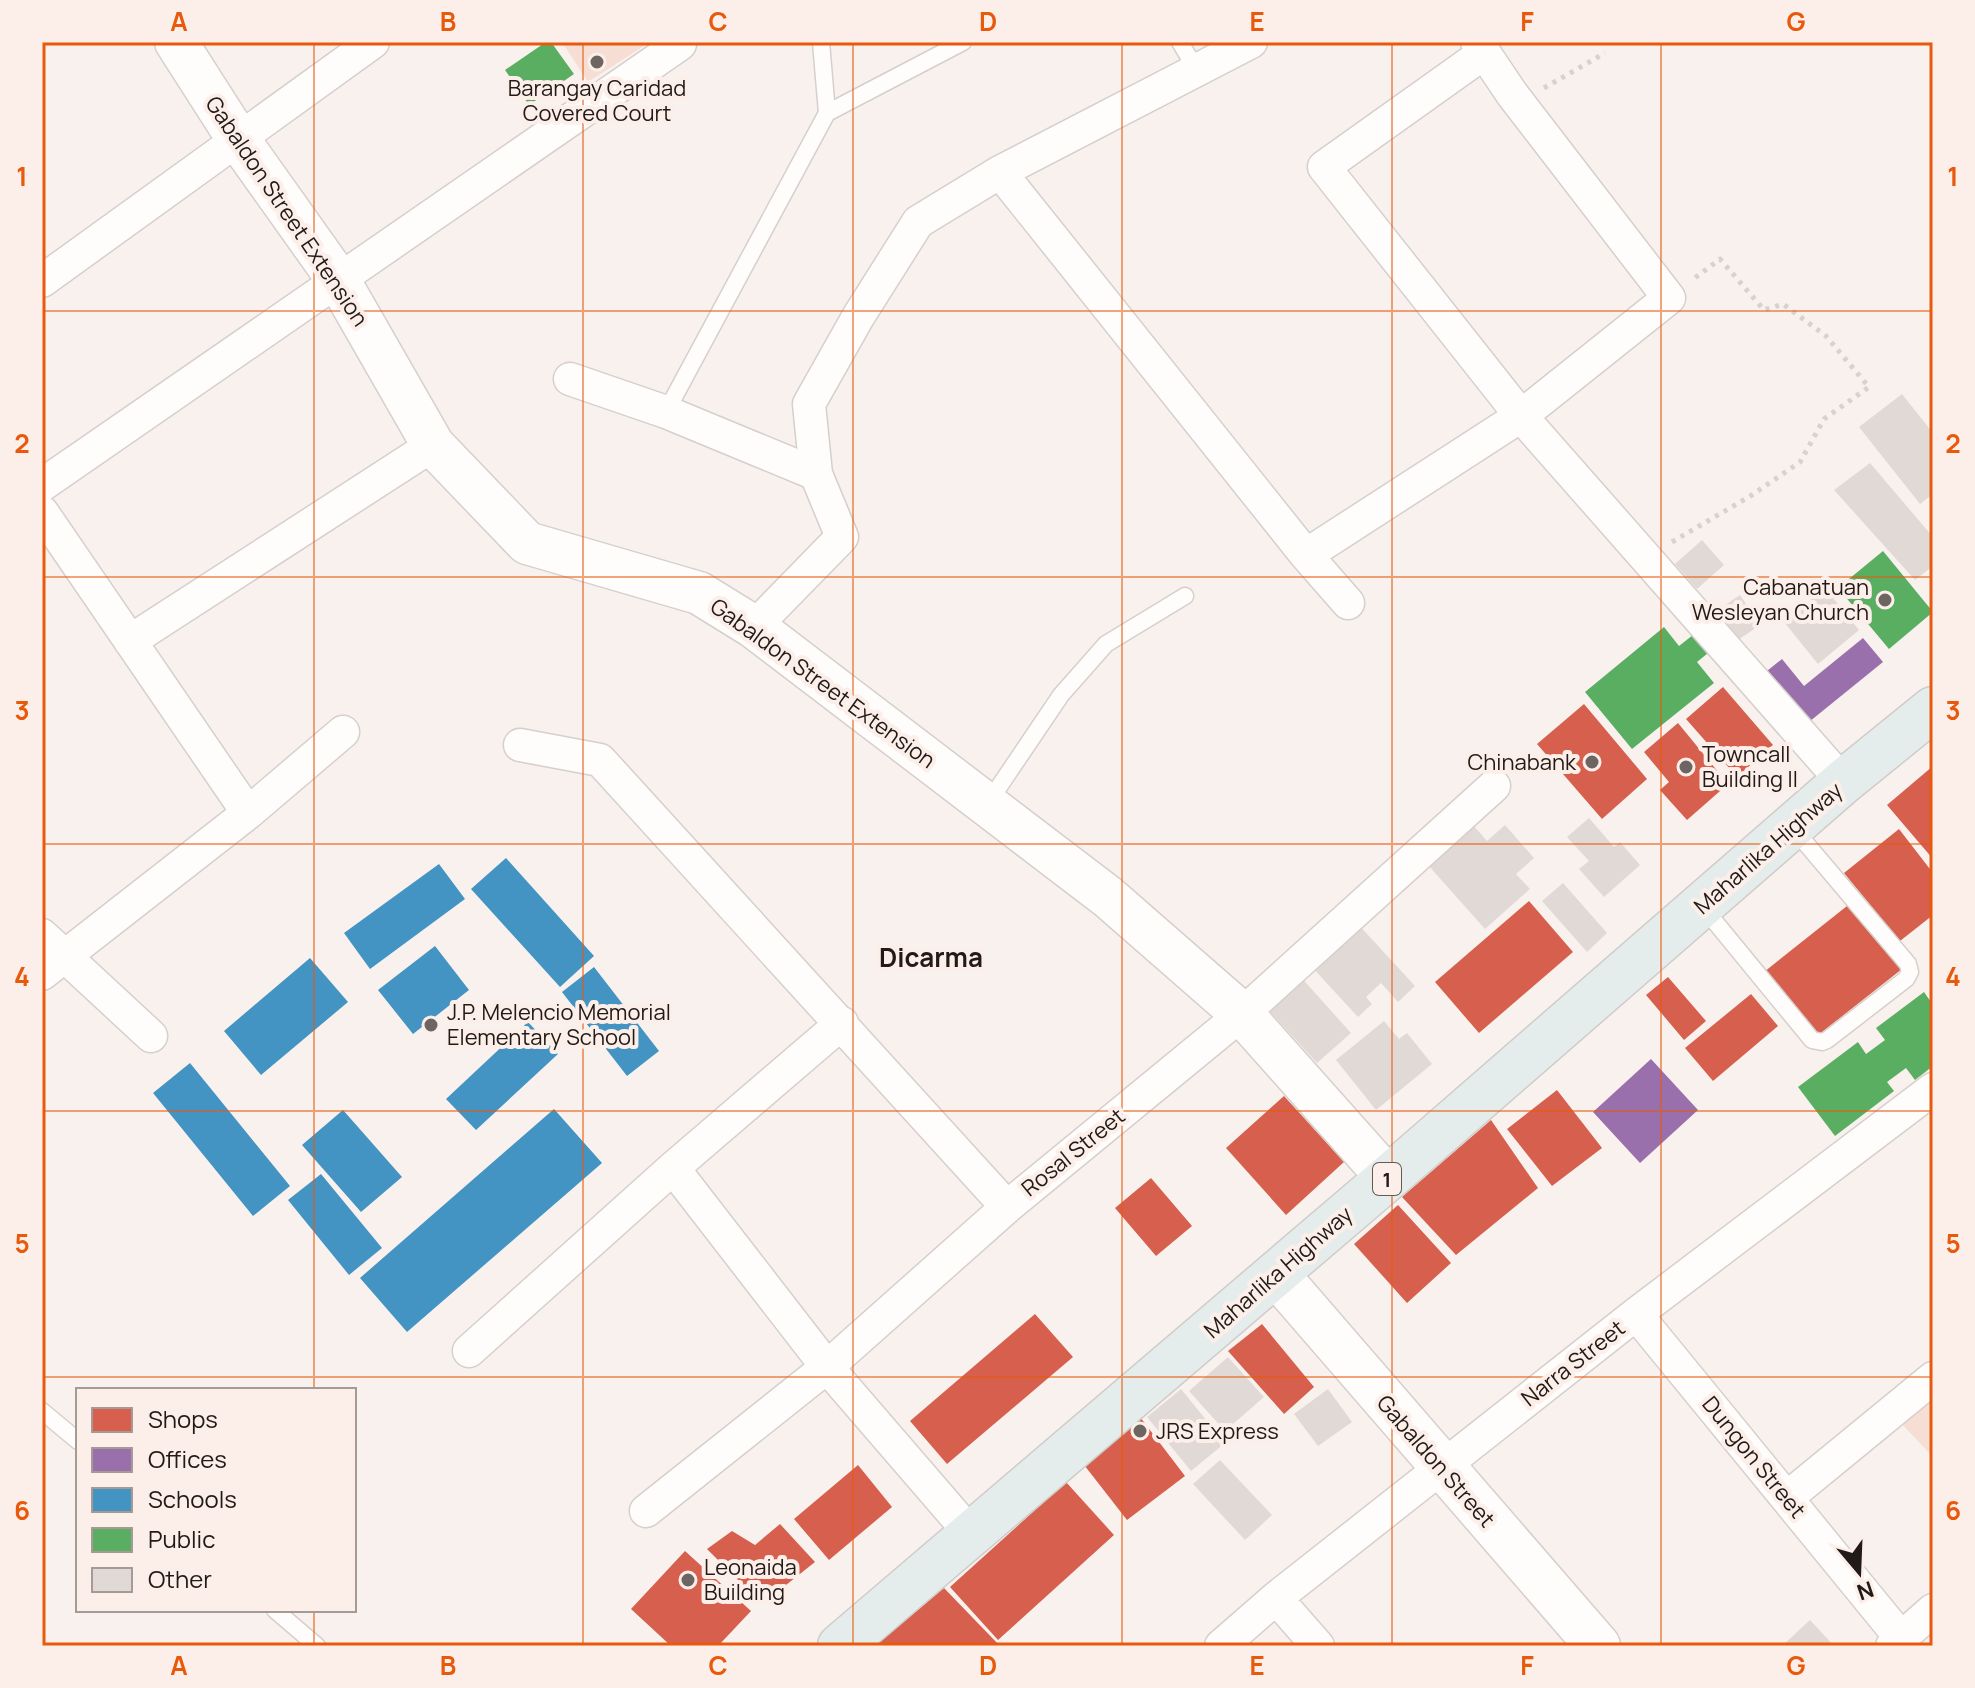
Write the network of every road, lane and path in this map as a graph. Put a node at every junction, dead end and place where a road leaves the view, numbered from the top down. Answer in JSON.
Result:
{"nodes":[{"id":1,"x":176,"y":42,"type":"edge"},
{"id":2,"x":373,"y":42,"type":"edge"},
{"id":3,"x":821,"y":42,"type":"edge"},
{"id":4,"x":963,"y":42,"type":"edge"},
{"id":5,"x":1180,"y":42,"type":"edge"},
{"id":6,"x":1251,"y":42,"type":"edge"},
{"id":7,"x":680,"y":44,"type":"dead end"},
{"id":8,"x":1480,"y":47,"type":"edge"},
{"id":9,"x":1605,"y":53,"type":"dead end"},
{"id":10,"x":1197,"y":71,"type":"junction"},
{"id":11,"x":1519,"y":103,"type":"junction"},
{"id":12,"x":827,"y":113,"type":"junction"},
{"id":13,"x":238,"y":139,"type":"junction"},
{"id":14,"x":1000,"y":172,"type":"junction"},
{"id":15,"x":42,"y":281,"type":"edge"},
{"id":16,"x":339,"y":281,"type":"junction"},
{"id":17,"x":1669,"y":298,"type":"junction"},
{"id":18,"x":570,"y":379,"type":"dead end"},
{"id":19,"x":666,"y":412,"type":"junction"},
{"id":20,"x":1521,"y":416,"type":"junction"},
{"id":21,"x":433,"y":445,"type":"junction"},
{"id":22,"x":816,"y":474,"type":"junction"},
{"id":23,"x":42,"y":485,"type":"edge"},
{"id":24,"x":42,"y":512,"type":"edge"},
{"id":25,"x":1306,"y":555,"type":"junction"},
{"id":26,"x":1646,"y":557,"type":"junction"},
{"id":27,"x":1185,"y":596,"type":"dead end"},
{"id":28,"x":1348,"y":603,"type":"dead end"},
{"id":29,"x":754,"y":627,"type":"junction"},
{"id":30,"x":130,"y":641,"type":"junction"},
{"id":31,"x":1933,"y":709,"type":"edge"},
{"id":32,"x":343,"y":732,"type":"dead end"},
{"id":33,"x":520,"y":745,"type":"dead end"},
{"id":34,"x":1843,"y":782,"type":"junction"},
{"id":35,"x":1494,"y":786,"type":"dead end"},
{"id":36,"x":987,"y":805,"type":"junction"},
{"id":37,"x":248,"y":813,"type":"junction"},
{"id":38,"x":1792,"y":826,"type":"junction"},
{"id":39,"x":1701,"y":905,"type":"junction"},
{"id":40,"x":49,"y":955,"type":"edge"},
{"id":41,"x":1242,"y":1014,"type":"junction"},
{"id":42,"x":842,"y":1023,"type":"junction"},
{"id":43,"x":151,"y":1036,"type":"dead end"},
{"id":44,"x":1933,"y":1089,"type":"edge"},
{"id":45,"x":673,"y":1168,"type":"junction"},
{"id":46,"x":1388,"y":1178,"type":"junction"},
{"id":47,"x":1007,"y":1207,"type":"junction"},
{"id":48,"x":1276,"y":1274,"type":"junction"},
{"id":49,"x":1636,"y":1314,"type":"junction"},
{"id":50,"x":469,"y":1351,"type":"dead end"},
{"id":51,"x":827,"y":1367,"type":"junction"},
{"id":52,"x":1933,"y":1378,"type":"edge"},
{"id":53,"x":42,"y":1411,"type":"edge"},
{"id":54,"x":76,"y":1439,"type":"edge"},
{"id":55,"x":1441,"y":1467,"type":"junction"},
{"id":56,"x":1788,"y":1497,"type":"junction"},
{"id":57,"x":646,"y":1511,"type":"dead end"},
{"id":58,"x":971,"y":1534,"type":"junction"},
{"id":59,"x":1276,"y":1598,"type":"junction"},
{"id":60,"x":1933,"y":1610,"type":"edge"},
{"id":61,"x":277,"y":1612,"type":"edge"},
{"id":62,"x":1896,"y":1642,"type":"edge"},
{"id":63,"x":317,"y":1646,"type":"edge"},
{"id":64,"x":840,"y":1646,"type":"edge"},
{"id":65,"x":1221,"y":1646,"type":"edge"},
{"id":66,"x":1318,"y":1646,"type":"edge"},
{"id":67,"x":1598,"y":1646,"type":"edge"}],
"edges":[{"from":1,"to":13,"type":"street","name":"Gabaldon Street Extension"},
{"from":2,"to":13,"type":"street"},
{"from":3,"to":12,"type":"lane"},
{"from":4,"to":12,"type":"lane"},
{"from":5,"to":10,"type":"lane"},
{"from":6,"to":10,"type":"street"},
{"from":7,"to":16,"type":"street"},
{"from":8,"to":11,"type":"street"},
{"from":8,"to":20,"type":"street"},
{"from":9,"to":11,"type":"path"},
{"from":10,"to":14,"type":"street"},
{"from":11,"to":17,"type":"street"},
{"from":12,"to":19,"type":"lane"},
{"from":13,"to":15,"type":"street"},
{"from":13,"to":16,"type":"street","name":"Gabaldon Street Extension"},
{"from":14,"to":22,"type":"street"},
{"from":14,"to":25,"type":"street"},
{"from":16,"to":21,"type":"street","name":"Gabaldon Street Extension"},
{"from":16,"to":23,"type":"street"},
{"from":17,"to":20,"type":"street"},
{"from":17,"to":26,"type":"path"},
{"from":18,"to":19,"type":"street"},
{"from":19,"to":22,"type":"street"},
{"from":20,"to":25,"type":"street"},
{"from":20,"to":26,"type":"street"},
{"from":21,"to":29,"type":"street","name":"Gabaldon Street Extension"},
{"from":21,"to":30,"type":"street"},
{"from":22,"to":29,"type":"street"},
{"from":24,"to":30,"type":"street"},
{"from":25,"to":28,"type":"street"},
{"from":26,"to":34,"type":"street"},
{"from":27,"to":36,"type":"lane"},
{"from":29,"to":36,"type":"street","name":"Gabaldon Street Extension"},
{"from":30,"to":37,"type":"street"},
{"from":31,"to":34,"type":"main road","name":"Maharlika Highway","number":"1"},
{"from":32,"to":37,"type":"street"},
{"from":33,"to":42,"type":"street"},
{"from":34,"to":38,"type":"main road","name":"Maharlika Highway","number":"1"},
{"from":35,"to":41,"type":"street","name":"Rosal Street"},
{"from":36,"to":41,"type":"street","name":"Gabaldon Street Extension"},
{"from":37,"to":40,"type":"street"},
{"from":38,"to":39,"type":"main road","name":"Maharlika Highway","number":"1"},
{"from":38,"to":39,"type":"lane"},
{"from":39,"to":46,"type":"main road","name":"Maharlika Highway","number":"1"},
{"from":40,"to":43,"type":"street"},
{"from":41,"to":46,"type":"street","name":"Gabaldon Street Extension"},
{"from":41,"to":47,"type":"street","name":"Rosal Street"},
{"from":42,"to":45,"type":"street"},
{"from":42,"to":47,"type":"street"},
{"from":44,"to":49,"type":"street","name":"Narra Street"},
{"from":45,"to":50,"type":"street"},
{"from":45,"to":51,"type":"street"},
{"from":46,"to":48,"type":"main road","name":"Maharlika Highway","number":"1"},
{"from":47,"to":51,"type":"street","name":"Rosal Street"},
{"from":48,"to":55,"type":"main road","name":"Gabaldon Street"},
{"from":48,"to":58,"type":"main road","name":"Maharlika Highway","number":"1"},
{"from":49,"to":55,"type":"street","name":"Narra Street"},
{"from":49,"to":56,"type":"street","name":"Dungon Street"},
{"from":51,"to":57,"type":"street","name":"Rosal Street"},
{"from":51,"to":58,"type":"street"},
{"from":52,"to":56,"type":"street"},
{"from":53,"to":54,"type":"lane"},
{"from":55,"to":59,"type":"street","name":"Narra Street"},
{"from":55,"to":67,"type":"main road","name":"Gabaldon Street"},
{"from":56,"to":62,"type":"street","name":"Dungon Street"},
{"from":58,"to":64,"type":"main road","name":"Maharlika Highway","number":"1"},
{"from":59,"to":65,"type":"street","name":"Narra Street"},
{"from":59,"to":66,"type":"street"},
{"from":60,"to":62,"type":"street"},
{"from":61,"to":63,"type":"lane"}]}
